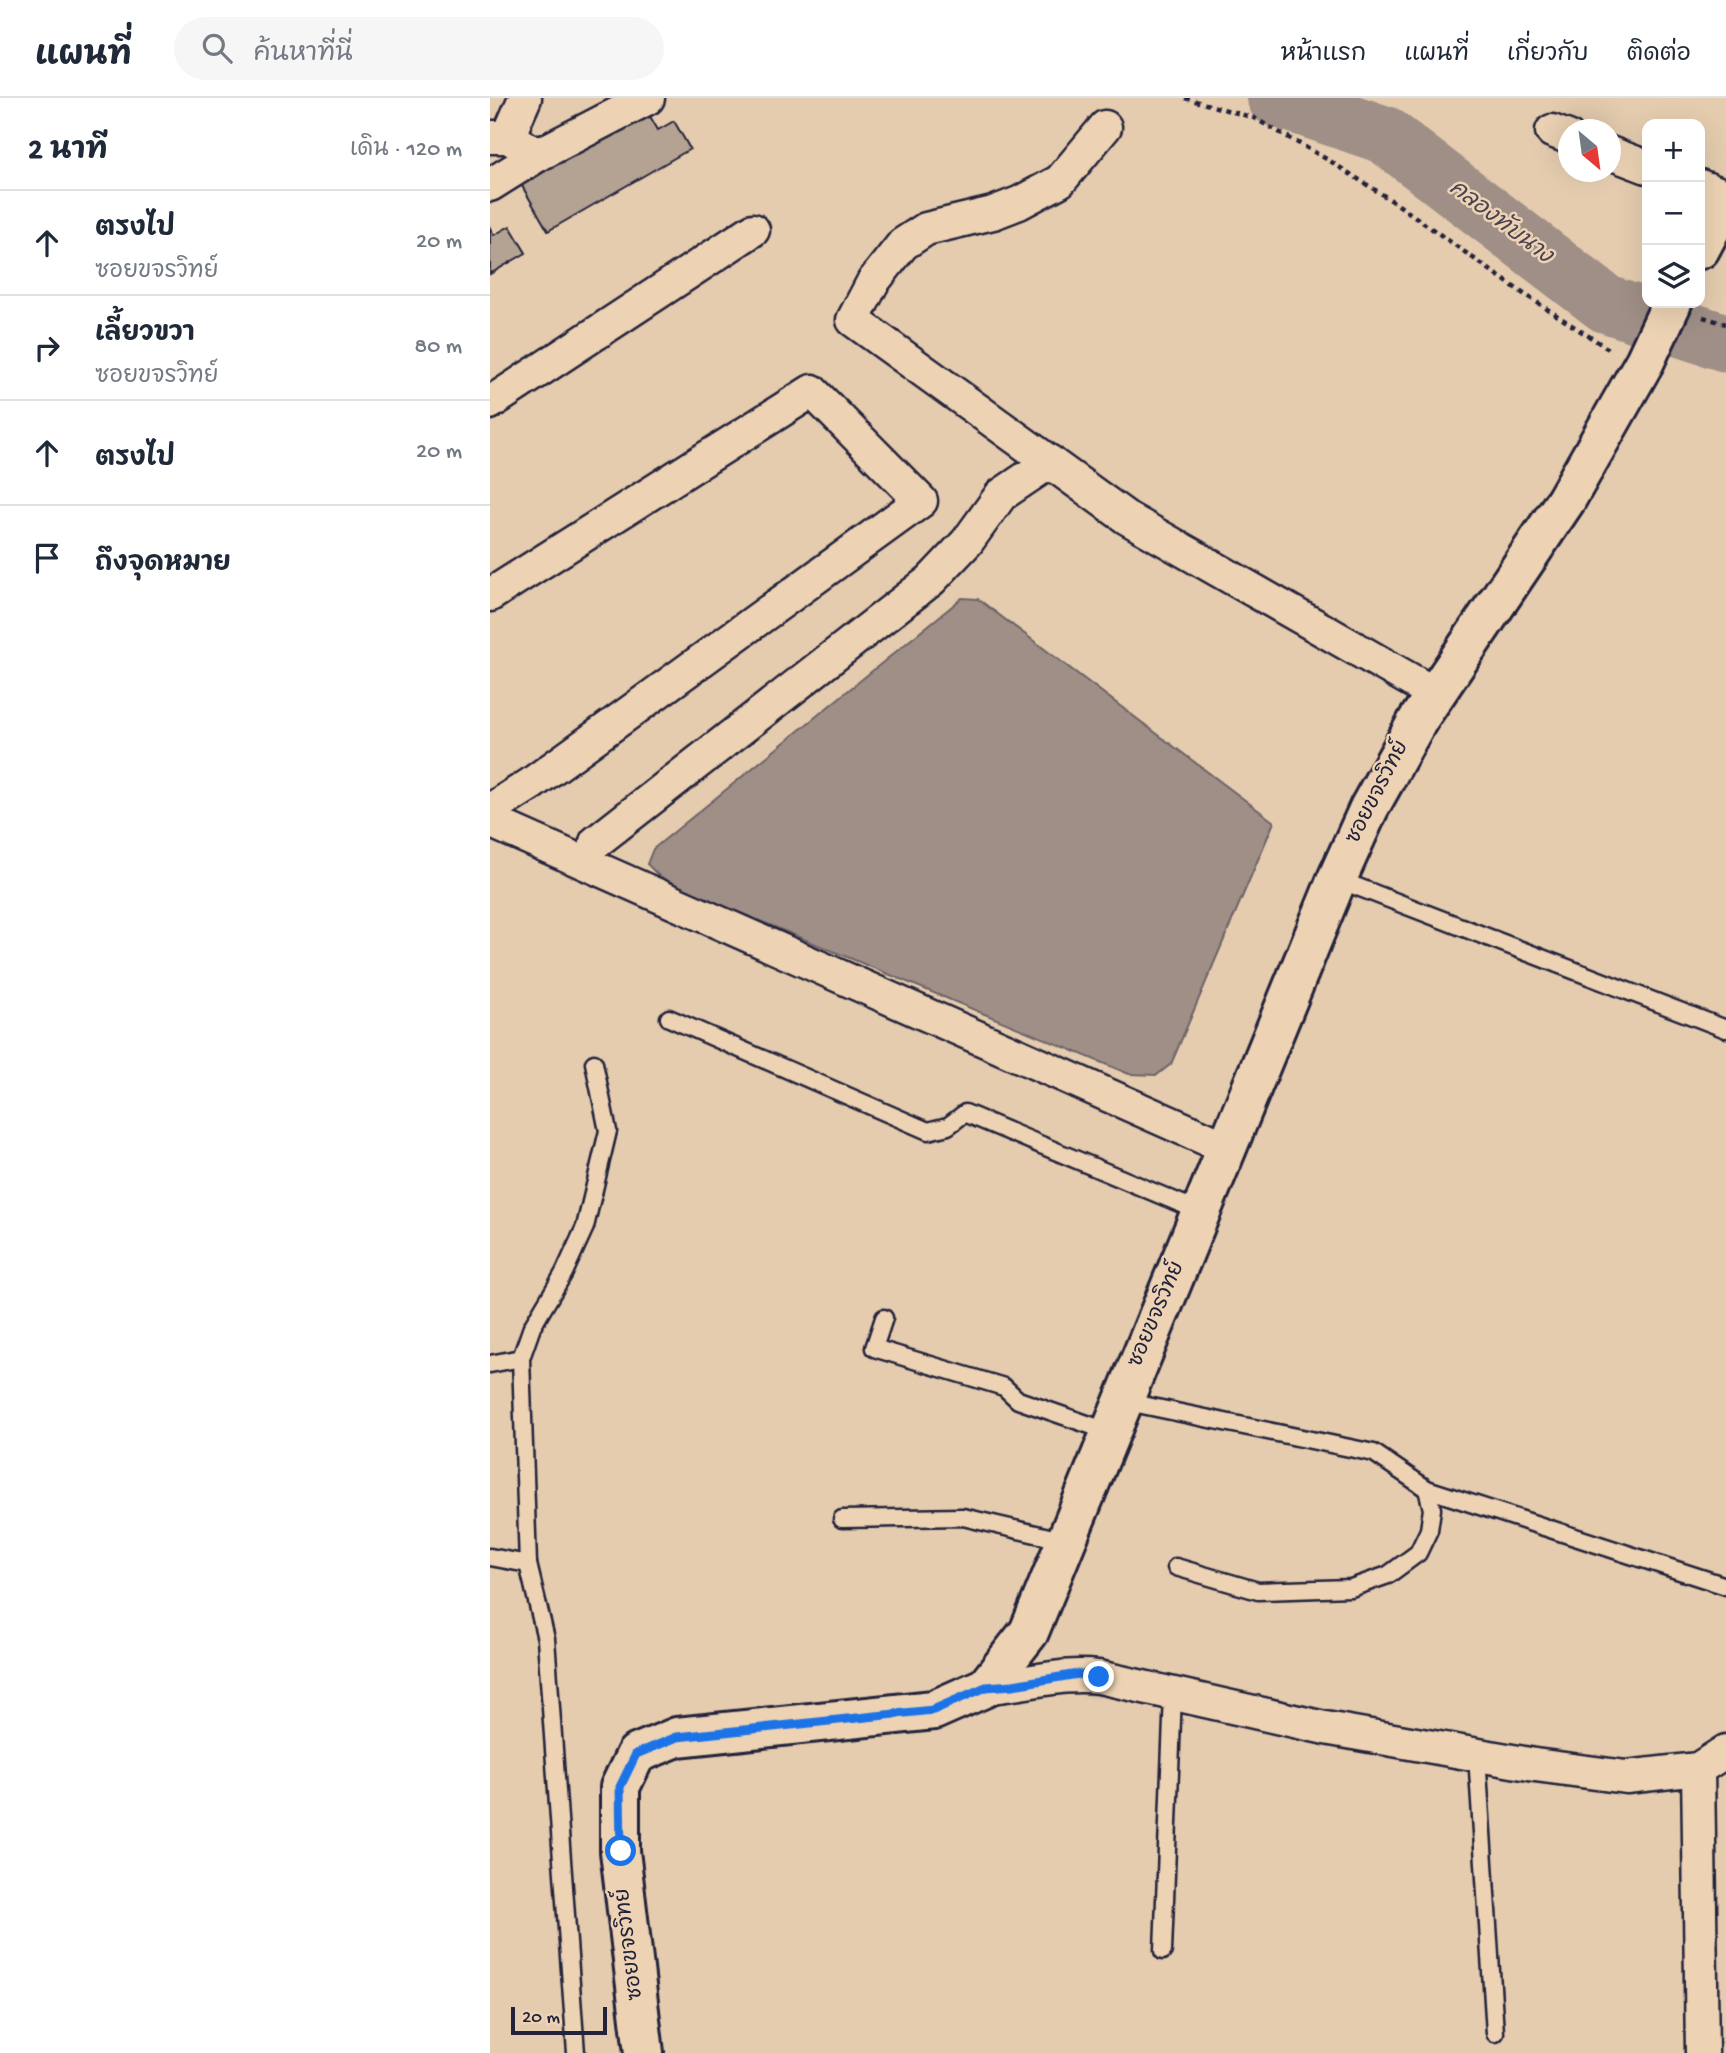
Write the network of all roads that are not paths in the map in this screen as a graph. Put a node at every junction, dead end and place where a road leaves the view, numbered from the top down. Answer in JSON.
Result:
{"nodes":[{"id":1,"x":526,"y":98,"type":"edge"},
{"id":2,"x":648,"y":98,"type":"edge"},
{"id":3,"x":1105,"y":127,"type":"dead end"},
{"id":4,"x":499,"y":137,"type":"edge"},
{"id":5,"x":538,"y":155,"type":"junction"},
{"id":6,"x":1621,"y":157,"type":"edge"},
{"id":7,"x":1642,"y":165,"type":"edge"},
{"id":8,"x":490,"y":185,"type":"edge"},
{"id":9,"x":1705,"y":188,"type":"edge"},
{"id":10,"x":1726,"y":198,"type":"edge"},
{"id":11,"x":753,"y":230,"type":"dead end"},
{"id":12,"x":1702,"y":245,"type":"edge"},
{"id":13,"x":1670,"y":308,"type":"edge"},
{"id":14,"x":490,"y":403,"type":"edge"},
{"id":15,"x":1050,"y":462,"type":"junction"},
{"id":16,"x":490,"y":595,"type":"edge"},
{"id":17,"x":1435,"y":694,"type":"junction"},
{"id":18,"x":490,"y":810,"type":"edge"},
{"id":19,"x":490,"y":821,"type":"edge"},
{"id":20,"x":596,"y":842,"type":"dead end"},
{"id":21,"x":1337,"y":878,"type":"junction"},
{"id":22,"x":669,"y":1018,"type":"dead end"},
{"id":23,"x":1726,"y":1029,"type":"edge"},
{"id":24,"x":594,"y":1063,"type":"dead end"},
{"id":25,"x":1227,"y":1148,"type":"junction"},
{"id":26,"x":1201,"y":1212,"type":"junction"},
{"id":27,"x":884,"y":1318,"type":"dead end"},
{"id":28,"x":521,"y":1358,"type":"junction"},
{"id":29,"x":490,"y":1364,"type":"edge"},
{"id":30,"x":1116,"y":1417,"type":"junction"},
{"id":31,"x":1427,"y":1489,"type":"junction"},
{"id":32,"x":842,"y":1519,"type":"dead end"},
{"id":33,"x":1066,"y":1541,"type":"junction"},
{"id":34,"x":490,"y":1557,"type":"edge"},
{"id":35,"x":528,"y":1564,"type":"junction"},
{"id":36,"x":1177,"y":1567,"type":"dead end"},
{"id":37,"x":1726,"y":1586,"type":"edge"},
{"id":38,"x":986,"y":1687,"type":"junction"},
{"id":39,"x":1173,"y":1694,"type":"junction"},
{"id":40,"x":1726,"y":1751,"type":"edge"},
{"id":41,"x":1478,"y":1755,"type":"junction"},
{"id":42,"x":1698,"y":1769,"type":"junction"},
{"id":43,"x":1163,"y":1951,"type":"dead end"},
{"id":44,"x":1494,"y":2033,"type":"dead end"},
{"id":45,"x":576,"y":2053,"type":"edge"},
{"id":46,"x":644,"y":2053,"type":"edge"},
{"id":47,"x":1702,"y":2053,"type":"edge"}],
"edges":[{"from":1,"to":4,"type":"street"},
{"from":2,"to":5,"type":"street"},
{"from":3,"to":15,"type":"street"},
{"from":4,"to":5,"type":"street"},
{"from":5,"to":8,"type":"street"},
{"from":6,"to":7,"type":"street"},
{"from":9,"to":10,"type":"street"},
{"from":10,"to":12,"type":"street"},
{"from":11,"to":14,"type":"street"},
{"from":13,"to":17,"type":"street","name":"ซอยขจรวิทย์"},
{"from":15,"to":17,"type":"street"},
{"from":15,"to":20,"type":"street"},
{"from":16,"to":18,"type":"street"},
{"from":17,"to":21,"type":"street","name":"ซอยขจรวิทย์"},
{"from":19,"to":25,"type":"street"},
{"from":21,"to":23,"type":"lane"},
{"from":21,"to":25,"type":"street","name":"ซอยขจรวิทย์"},
{"from":22,"to":26,"type":"lane"},
{"from":24,"to":28,"type":"lane"},
{"from":25,"to":26,"type":"street","name":"ซอยขจรวิทย์"},
{"from":26,"to":30,"type":"street","name":"ซอยขจรวิทย์"},
{"from":27,"to":30,"type":"lane"},
{"from":28,"to":29,"type":"lane"},
{"from":28,"to":35,"type":"lane"},
{"from":30,"to":31,"type":"lane"},
{"from":30,"to":33,"type":"street","name":"ซอยขจรวิทย์"},
{"from":31,"to":36,"type":"lane"},
{"from":31,"to":37,"type":"lane"},
{"from":32,"to":33,"type":"lane"},
{"from":33,"to":38,"type":"street","name":"ซอยขจรวิทย์"},
{"from":34,"to":35,"type":"lane"},
{"from":35,"to":45,"type":"lane"},
{"from":38,"to":39,"type":"street"},
{"from":38,"to":46,"type":"street","name":"ซอยขจรวิทย์"},
{"from":39,"to":41,"type":"street"},
{"from":39,"to":43,"type":"lane"},
{"from":40,"to":42,"type":"street"},
{"from":41,"to":42,"type":"street"},
{"from":41,"to":44,"type":"lane"},
{"from":42,"to":47,"type":"street"}]}
